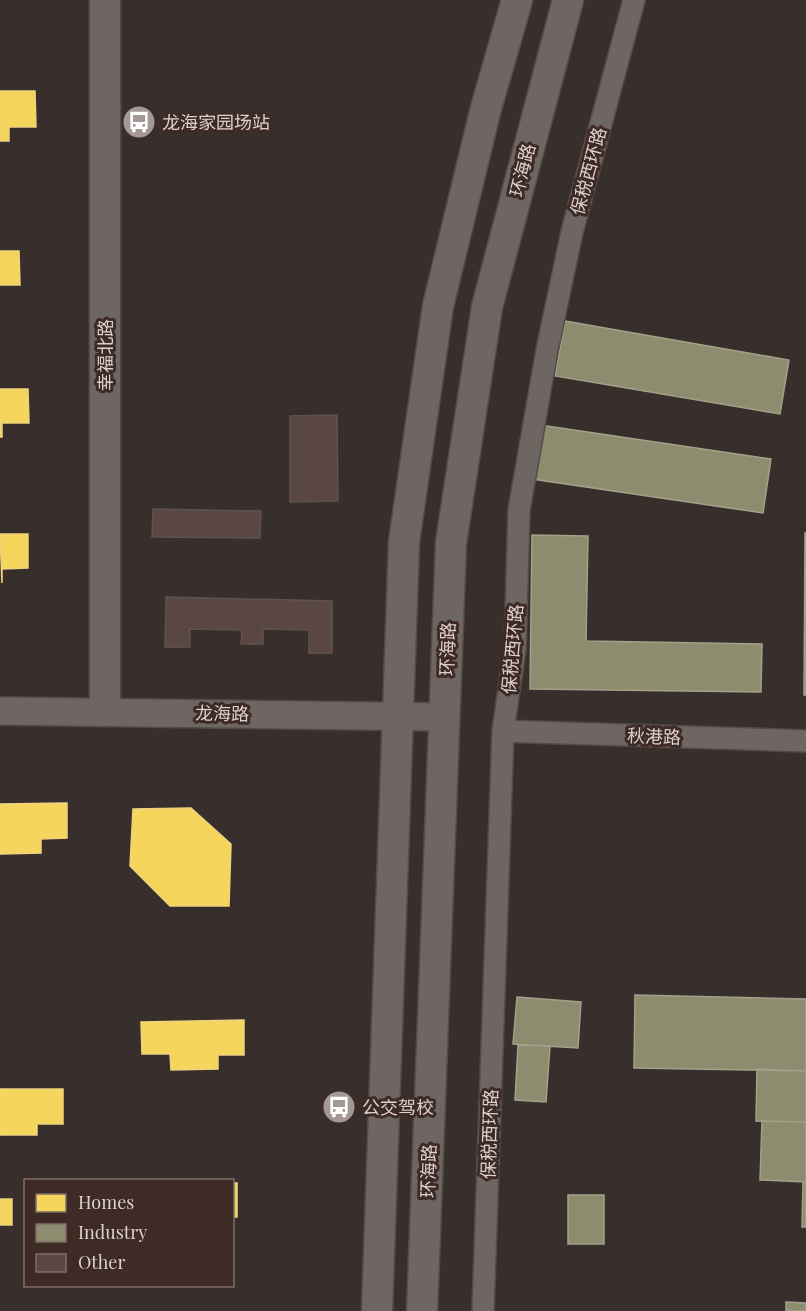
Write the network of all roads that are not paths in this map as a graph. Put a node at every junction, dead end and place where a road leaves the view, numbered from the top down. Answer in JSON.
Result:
{"nodes":[{"id":1,"x":105,"y":0,"type":"edge"},
{"id":2,"x":517,"y":0,"type":"edge"},
{"id":3,"x":568,"y":0,"type":"edge"},
{"id":4,"x":634,"y":0,"type":"edge"},
{"id":5,"x":0,"y":711,"type":"edge"},
{"id":6,"x":105,"y":711,"type":"junction"},
{"id":7,"x":399,"y":716,"type":"junction"},
{"id":8,"x":444,"y":717,"type":"junction"},
{"id":9,"x":503,"y":731,"type":"junction"},
{"id":10,"x":806,"y":741,"type":"edge"},
{"id":11,"x":377,"y":1311,"type":"edge"},
{"id":12,"x":422,"y":1311,"type":"edge"},
{"id":13,"x":483,"y":1311,"type":"edge"}],
"edges":[{"from":1,"to":6,"type":"main road","name":"幸福北路"},
{"from":2,"to":7,"type":"main road"},
{"from":3,"to":8,"type":"main road","name":"环海路"},
{"from":4,"to":9,"type":"street","name":"保税西环路"},
{"from":5,"to":6,"type":"street","name":"龙海路"},
{"from":6,"to":7,"type":"street","name":"龙海路"},
{"from":7,"to":8,"type":"street","name":"龙海路"},
{"from":7,"to":11,"type":"main road"},
{"from":8,"to":12,"type":"main road","name":"环海路"},
{"from":9,"to":10,"type":"street","name":"秋港路"},
{"from":9,"to":13,"type":"street","name":"保税西环路"}]}
